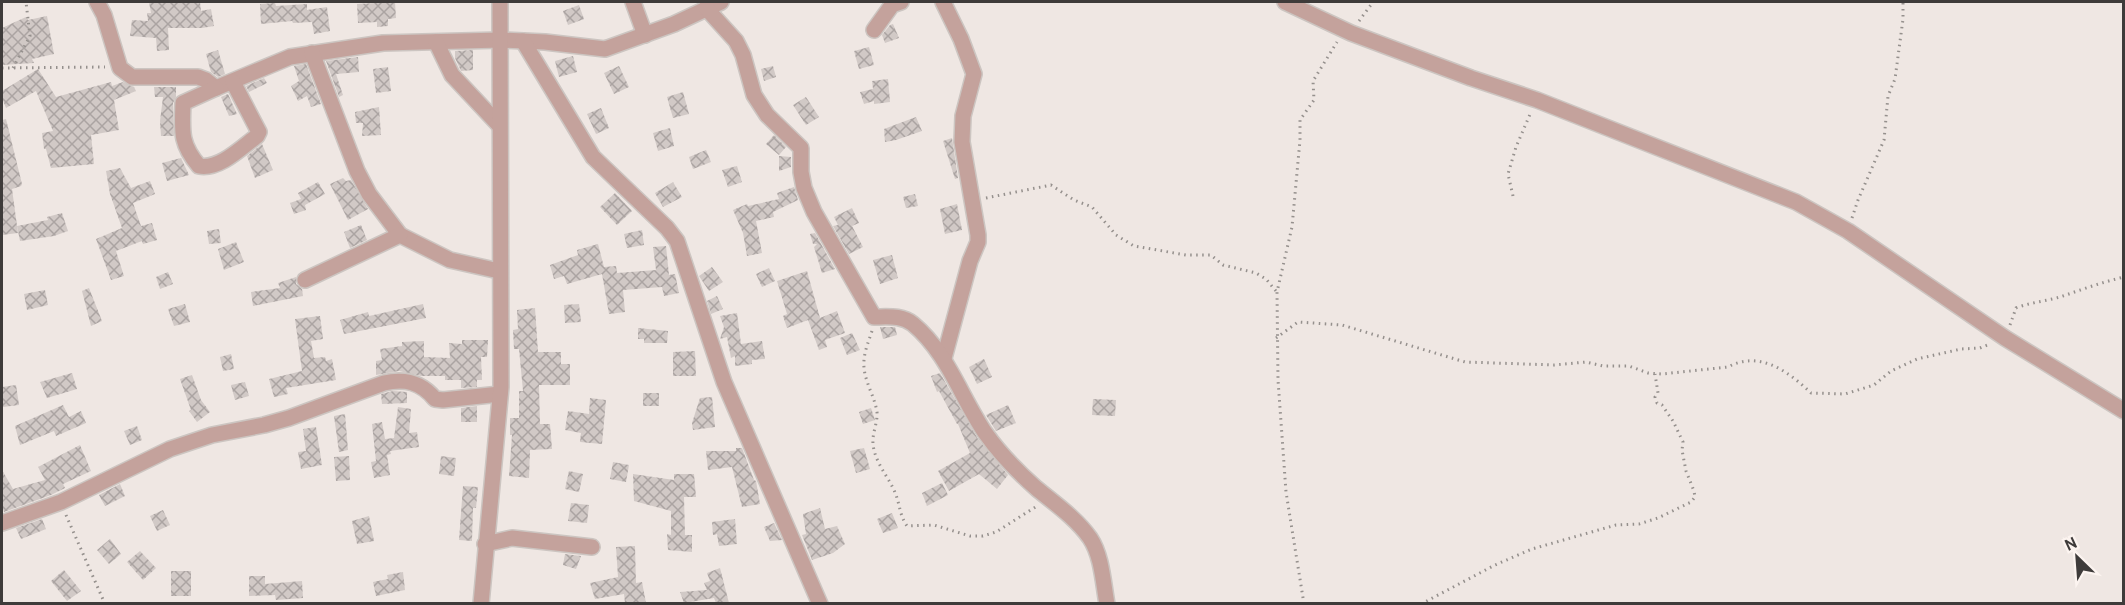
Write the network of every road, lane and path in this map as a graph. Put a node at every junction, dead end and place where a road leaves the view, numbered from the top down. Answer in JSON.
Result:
{"nodes":[{"id":1,"x":26,"y":2,"type":"edge"},
{"id":2,"x":97,"y":2,"type":"edge"},
{"id":3,"x":500,"y":2,"type":"edge"},
{"id":4,"x":633,"y":2,"type":"edge"},
{"id":5,"x":722,"y":2,"type":"edge"},
{"id":6,"x":901,"y":2,"type":"edge"},
{"id":7,"x":943,"y":2,"type":"edge"},
{"id":8,"x":1285,"y":2,"type":"edge"},
{"id":9,"x":1373,"y":2,"type":"edge"},
{"id":10,"x":1903,"y":2,"type":"edge"},
{"id":11,"x":706,"y":8,"type":"junction"},
{"id":12,"x":873,"y":30,"type":"dead end"},
{"id":13,"x":1351,"y":33,"type":"junction"},
{"id":14,"x":645,"y":35,"type":"junction"},
{"id":15,"x":501,"y":40,"type":"junction"},
{"id":16,"x":523,"y":41,"type":"junction"},
{"id":17,"x":436,"y":42,"type":"junction"},
{"id":18,"x":312,"y":53,"type":"junction"},
{"id":19,"x":2,"y":68,"type":"edge"},
{"id":20,"x":13,"y":68,"type":"junction"},
{"id":21,"x":120,"y":68,"type":"junction"},
{"id":22,"x":182,"y":77,"type":"junction"},
{"id":23,"x":233,"y":82,"type":"junction"},
{"id":24,"x":216,"y":88,"type":"junction"},
{"id":25,"x":1537,"y":100,"type":"junction"},
{"id":26,"x":183,"y":103,"type":"junction"},
{"id":27,"x":499,"y":125,"type":"junction"},
{"id":28,"x":1513,"y":196,"type":"dead end"},
{"id":29,"x":972,"y":197,"type":"junction"},
{"id":30,"x":1848,"y":231,"type":"junction"},
{"id":31,"x":400,"y":235,"type":"junction"},
{"id":32,"x":499,"y":271,"type":"junction"},
{"id":33,"x":2124,"y":277,"type":"edge"},
{"id":34,"x":305,"y":280,"type":"dead end"},
{"id":35,"x":1277,"y":291,"type":"junction"},
{"id":36,"x":874,"y":317,"type":"junction"},
{"id":37,"x":1276,"y":338,"type":"junction"},
{"id":38,"x":2005,"y":338,"type":"junction"},
{"id":39,"x":944,"y":358,"type":"junction"},
{"id":40,"x":1655,"y":374,"type":"junction"},
{"id":41,"x":500,"y":394,"type":"junction"},
{"id":42,"x":2124,"y":411,"type":"edge"},
{"id":43,"x":1049,"y":498,"type":"junction"},
{"id":44,"x":61,"y":502,"type":"junction"},
{"id":45,"x":2,"y":523,"type":"edge"},
{"id":46,"x":485,"y":544,"type":"junction"},
{"id":47,"x":592,"y":547,"type":"dead end"},
{"id":48,"x":105,"y":603,"type":"edge"},
{"id":49,"x":481,"y":603,"type":"edge"},
{"id":50,"x":820,"y":603,"type":"edge"},
{"id":51,"x":1107,"y":603,"type":"edge"},
{"id":52,"x":1304,"y":603,"type":"edge"},
{"id":53,"x":1420,"y":603,"type":"edge"}],
"edges":[{"from":1,"to":20,"type":"path"},
{"from":2,"to":21,"type":"street"},
{"from":3,"to":15,"type":"street"},
{"from":4,"to":14,"type":"street"},
{"from":5,"to":11,"type":"street"},
{"from":6,"to":12,"type":"street"},
{"from":7,"to":29,"type":"street"},
{"from":8,"to":13,"type":"street"},
{"from":9,"to":13,"type":"path"},
{"from":10,"to":30,"type":"path"},
{"from":11,"to":14,"type":"street"},
{"from":11,"to":36,"type":"street"},
{"from":13,"to":25,"type":"street"},
{"from":13,"to":35,"type":"path"},
{"from":14,"to":16,"type":"street"},
{"from":15,"to":16,"type":"street"},
{"from":15,"to":17,"type":"street"},
{"from":15,"to":27,"type":"street"},
{"from":16,"to":50,"type":"street"},
{"from":17,"to":18,"type":"street"},
{"from":17,"to":27,"type":"street"},
{"from":18,"to":23,"type":"street"},
{"from":18,"to":31,"type":"street"},
{"from":19,"to":20,"type":"path"},
{"from":20,"to":21,"type":"path"},
{"from":21,"to":22,"type":"street"},
{"from":22,"to":24,"type":"street"},
{"from":22,"to":26,"type":"street"},
{"from":23,"to":24,"type":"street"},
{"from":23,"to":26,"type":"street"},
{"from":24,"to":26,"type":"street"},
{"from":25,"to":28,"type":"path"},
{"from":25,"to":30,"type":"street"},
{"from":27,"to":32,"type":"street"},
{"from":29,"to":35,"type":"path"},
{"from":29,"to":39,"type":"street"},
{"from":30,"to":38,"type":"street"},
{"from":31,"to":32,"type":"street"},
{"from":31,"to":34,"type":"street"},
{"from":32,"to":41,"type":"street"},
{"from":33,"to":38,"type":"path"},
{"from":35,"to":37,"type":"path"},
{"from":36,"to":39,"type":"street"},
{"from":36,"to":43,"type":"path"},
{"from":37,"to":40,"type":"path"},
{"from":37,"to":52,"type":"path"},
{"from":38,"to":40,"type":"path"},
{"from":38,"to":42,"type":"street"},
{"from":39,"to":43,"type":"street"},
{"from":40,"to":53,"type":"path"},
{"from":41,"to":44,"type":"street"},
{"from":41,"to":46,"type":"street"},
{"from":43,"to":51,"type":"street"},
{"from":44,"to":45,"type":"street"},
{"from":44,"to":48,"type":"path"},
{"from":46,"to":47,"type":"street"},
{"from":46,"to":49,"type":"street"}]}
